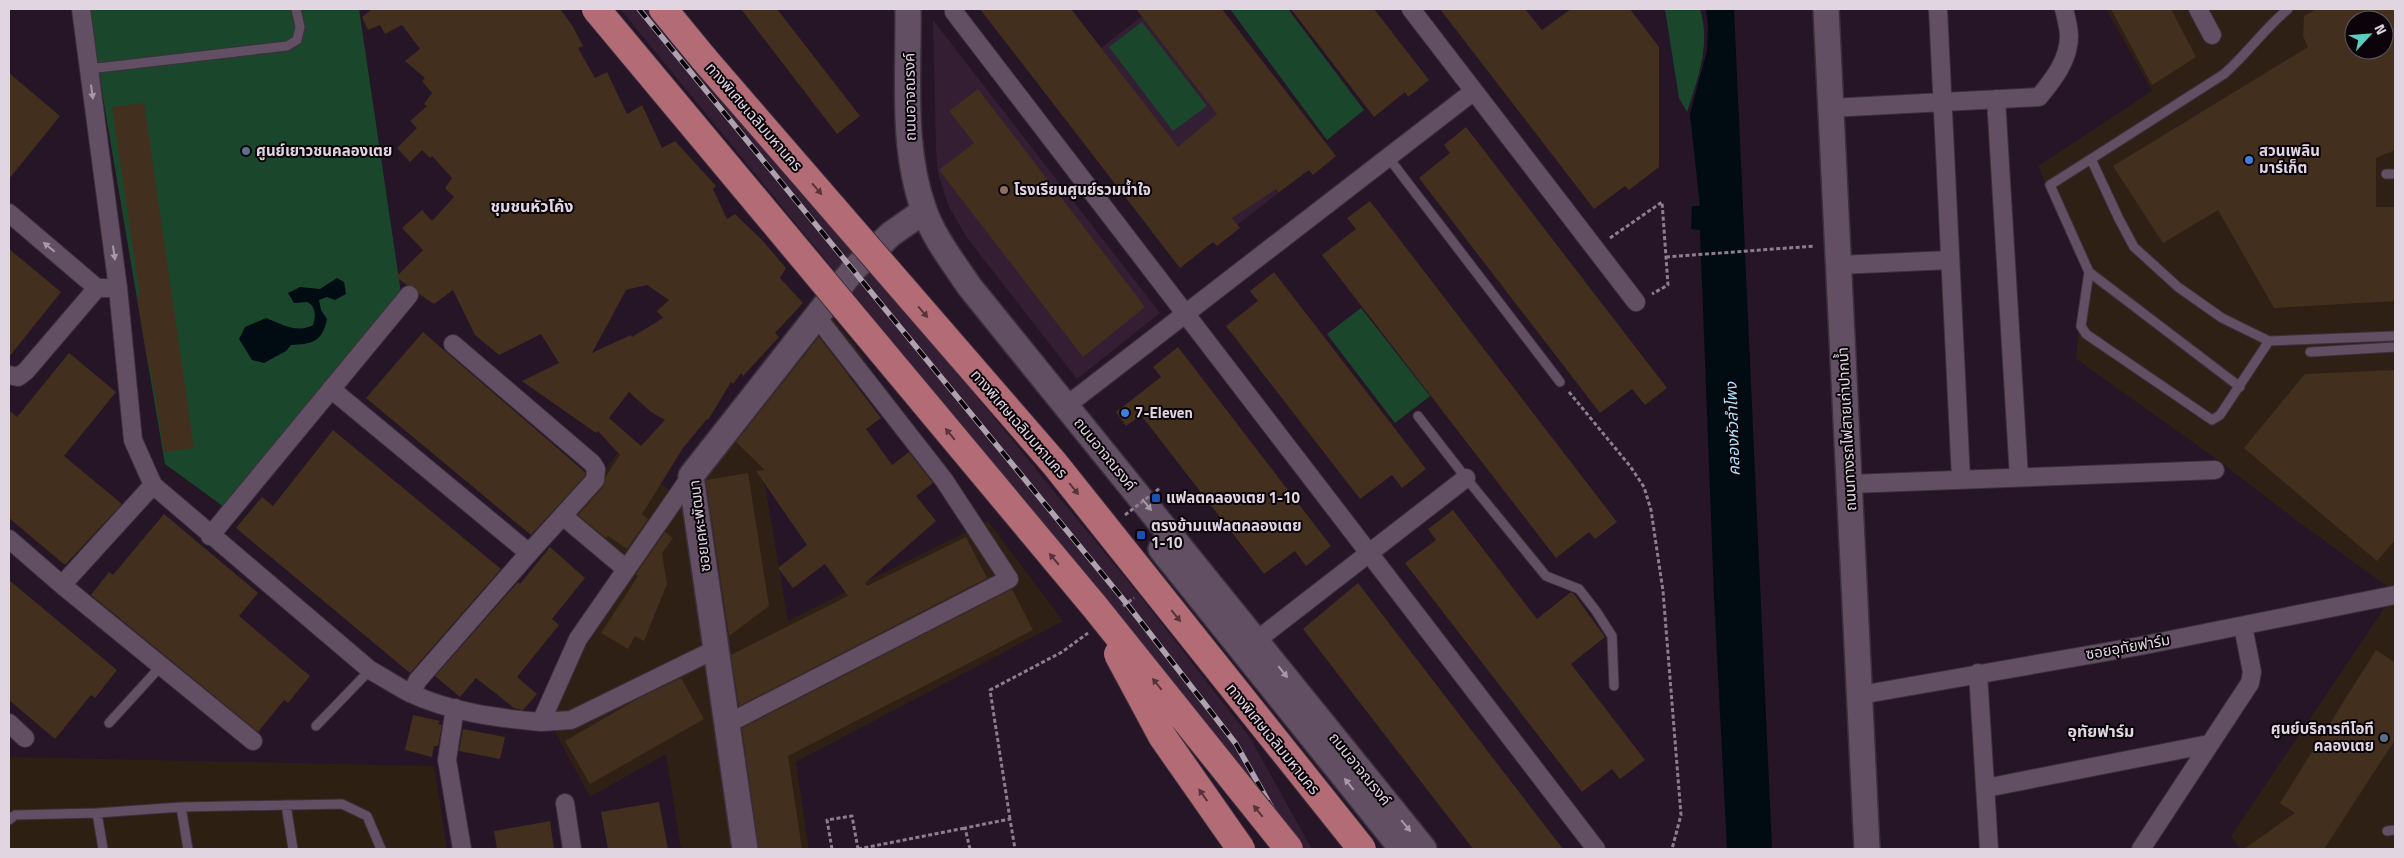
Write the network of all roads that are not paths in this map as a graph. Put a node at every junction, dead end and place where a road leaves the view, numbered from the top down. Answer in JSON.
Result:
{"nodes":[{"id":1,"x":81,"y":9,"type":"edge"},
{"id":2,"x":296,"y":9,"type":"edge"},
{"id":3,"x":596,"y":9,"type":"edge"},
{"id":4,"x":663,"y":9,"type":"edge"},
{"id":5,"x":672,"y":9,"type":"edge"},
{"id":6,"x":896,"y":9,"type":"edge"},
{"id":7,"x":908,"y":9,"type":"edge"},
{"id":8,"x":1412,"y":9,"type":"edge"},
{"id":9,"x":1826,"y":9,"type":"edge"},
{"id":10,"x":1938,"y":9,"type":"edge"},
{"id":11,"x":2064,"y":9,"type":"edge"},
{"id":12,"x":2198,"y":9,"type":"edge"},
{"id":13,"x":2288,"y":9,"type":"edge"},
{"id":14,"x":954,"y":12,"type":"dead end"},
{"id":15,"x":2212,"y":35,"type":"dead end"},
{"id":16,"x":704,"y":60,"type":"junction"},
{"id":17,"x":89,"y":69,"type":"junction"},
{"id":18,"x":1474,"y":91,"type":"junction"},
{"id":19,"x":1996,"y":99,"type":"junction"},
{"id":20,"x":1943,"y":102,"type":"junction"},
{"id":21,"x":1830,"y":108,"type":"junction"},
{"id":22,"x":1388,"y":157,"type":"junction"},
{"id":23,"x":2091,"y":159,"type":"junction"},
{"id":24,"x":9,"y":213,"type":"edge"},
{"id":25,"x":917,"y":216,"type":"junction"},
{"id":26,"x":1839,"y":255,"type":"junction"},
{"id":27,"x":1950,"y":260,"type":"junction"},
{"id":28,"x":2088,"y":272,"type":"junction"},
{"id":29,"x":97,"y":288,"type":"junction"},
{"id":30,"x":118,"y":288,"type":"junction"},
{"id":31,"x":409,"y":295,"type":"dead end"},
{"id":32,"x":1636,"y":302,"type":"road end"},
{"id":33,"x":1185,"y":314,"type":"junction"},
{"id":34,"x":817,"y":317,"type":"junction"},
{"id":35,"x":2395,"y":336,"type":"edge"},
{"id":36,"x":2269,"y":341,"type":"junction"},
{"id":37,"x":453,"y":344,"type":"dead end"},
{"id":38,"x":2395,"y":348,"type":"edge"},
{"id":39,"x":2310,"y":352,"type":"dead end"},
{"id":40,"x":9,"y":375,"type":"edge"},
{"id":41,"x":1560,"y":382,"type":"road end"},
{"id":42,"x":2240,"y":386,"type":"junction"},
{"id":43,"x":331,"y":389,"type":"junction"},
{"id":44,"x":1066,"y":406,"type":"junction"},
{"id":45,"x":1418,"y":416,"type":"dead end"},
{"id":46,"x":2215,"y":470,"type":"dead end"},
{"id":47,"x":691,"y":476,"type":"junction"},
{"id":48,"x":2019,"y":477,"type":"junction"},
{"id":49,"x":1466,"y":478,"type":"junction"},
{"id":50,"x":1961,"y":479,"type":"junction"},
{"id":51,"x":1850,"y":484,"type":"junction"},
{"id":52,"x":153,"y":485,"type":"junction"},
{"id":53,"x":563,"y":516,"type":"junction"},
{"id":54,"x":210,"y":536,"type":"junction"},
{"id":55,"x":9,"y":539,"type":"edge"},
{"id":56,"x":529,"y":553,"type":"junction"},
{"id":57,"x":1369,"y":553,"type":"junction"},
{"id":58,"x":626,"y":569,"type":"junction"},
{"id":59,"x":62,"y":585,"type":"junction"},
{"id":60,"x":2395,"y":595,"type":"edge"},
{"id":61,"x":1103,"y":615,"type":"junction"},
{"id":62,"x":2244,"y":626,"type":"junction"},
{"id":63,"x":1250,"y":645,"type":"junction"},
{"id":64,"x":716,"y":648,"type":"junction"},
{"id":65,"x":161,"y":666,"type":"junction"},
{"id":66,"x":370,"y":670,"type":"junction"},
{"id":67,"x":1978,"y":673,"type":"junction"},
{"id":68,"x":1614,"y":686,"type":"dead end"},
{"id":69,"x":410,"y":693,"type":"junction"},
{"id":70,"x":1860,"y":695,"type":"junction"},
{"id":71,"x":455,"y":708,"type":"junction"},
{"id":72,"x":541,"y":722,"type":"junction"},
{"id":73,"x":9,"y":723,"type":"edge"},
{"id":74,"x":109,"y":724,"type":"dead end"},
{"id":75,"x":727,"y":724,"type":"junction"},
{"id":76,"x":316,"y":726,"type":"dead end"},
{"id":77,"x":25,"y":738,"type":"dead end"},
{"id":78,"x":253,"y":741,"type":"dead end"},
{"id":79,"x":2209,"y":744,"type":"junction"},
{"id":80,"x":1986,"y":788,"type":"junction"},
{"id":81,"x":565,"y":803,"type":"dead end"},
{"id":82,"x":286,"y":805,"type":"junction"},
{"id":83,"x":181,"y":807,"type":"junction"},
{"id":84,"x":97,"y":813,"type":"junction"},
{"id":85,"x":9,"y":820,"type":"edge"},
{"id":86,"x":103,"y":849,"type":"edge"},
{"id":87,"x":188,"y":849,"type":"edge"},
{"id":88,"x":293,"y":849,"type":"edge"},
{"id":89,"x":381,"y":849,"type":"edge"},
{"id":90,"x":462,"y":849,"type":"edge"},
{"id":91,"x":572,"y":849,"type":"edge"},
{"id":92,"x":745,"y":849,"type":"edge"},
{"id":93,"x":1241,"y":849,"type":"edge"},
{"id":94,"x":1289,"y":849,"type":"edge"},
{"id":95,"x":1362,"y":849,"type":"edge"},
{"id":96,"x":1402,"y":849,"type":"edge"},
{"id":97,"x":1424,"y":849,"type":"edge"},
{"id":98,"x":1596,"y":849,"type":"edge"},
{"id":99,"x":1868,"y":849,"type":"edge"},
{"id":100,"x":1989,"y":849,"type":"edge"},
{"id":101,"x":2141,"y":849,"type":"edge"}],
"edges":[{"from":1,"to":17,"type":"street"},
{"from":2,"to":17,"type":"lane"},
{"from":61,"to":3,"type":"highway","one_way":true,"bridge":true},
{"from":4,"to":16,"type":"highway","name":"ทางพิเศษเฉลิมมหานคร"},
{"from":5,"to":16,"type":"highway"},
{"from":6,"to":25,"type":"main road","name":"ถนนอาจณรงค์"},
{"from":7,"to":25,"type":"main road","name":"ถนนอาจณรงค์"},
{"from":8,"to":18,"type":"street"},
{"from":9,"to":21,"type":"main road","name":"ถนนทางรถไฟสายเก่าปากน้ำ"},
{"from":10,"to":20,"type":"street"},
{"from":11,"to":19,"type":"street"},
{"from":12,"to":15,"type":"street"},
{"from":13,"to":23,"type":"lane"},
{"from":14,"to":33,"type":"street"},
{"from":16,"to":95,"type":"highway","name":"ทางพิเศษเฉลิมมหานคร","one_way":true,"bridge":true},
{"from":17,"to":30,"type":"street","one_way":true},
{"from":18,"to":22,"type":"street"},
{"from":18,"to":32,"type":"street"},
{"from":19,"to":20,"type":"street"},
{"from":19,"to":48,"type":"street"},
{"from":20,"to":21,"type":"street"},
{"from":20,"to":27,"type":"street"},
{"from":21,"to":26,"type":"main road","name":"ถนนทางรถไฟสายเก่าปากน้ำ"},
{"from":22,"to":33,"type":"street"},
{"from":22,"to":41,"type":"lane"},
{"from":23,"to":28,"type":"lane"},
{"from":23,"to":36,"type":"lane"},
{"from":29,"to":24,"type":"street","one_way":true},
{"from":25,"to":34,"type":"main road","name":"ซอยเคหะพัฒนา"},
{"from":25,"to":44,"type":"main road","name":"ถนนอาจณรงค์"},
{"from":25,"to":63,"type":"main road","name":"ถนนอาจณรงค์"},
{"from":26,"to":27,"type":"street"},
{"from":26,"to":51,"type":"main road","name":"ถนนทางรถไฟสายเก่าปากน้ำ"},
{"from":27,"to":50,"type":"street"},
{"from":28,"to":42,"type":"lane"},
{"from":28,"to":42,"type":"lane"},
{"from":29,"to":30,"type":"street"},
{"from":29,"to":40,"type":"street"},
{"from":30,"to":52,"type":"street"},
{"from":31,"to":43,"type":"street"},
{"from":33,"to":44,"type":"street"},
{"from":33,"to":57,"type":"street"},
{"from":34,"to":47,"type":"main road","name":"ซอยเคหะพัฒนา"},
{"from":34,"to":75,"type":"street"},
{"from":35,"to":36,"type":"lane"},
{"from":36,"to":42,"type":"lane"},
{"from":37,"to":53,"type":"street"},
{"from":38,"to":39,"type":"lane"},
{"from":43,"to":54,"type":"street"},
{"from":43,"to":56,"type":"street"},
{"from":44,"to":63,"type":"main road","name":"ถนนอาจณรงค์","one_way":true},
{"from":45,"to":49,"type":"lane"},
{"from":46,"to":48,"type":"street"},
{"from":47,"to":58,"type":"street"},
{"from":47,"to":64,"type":"main road","name":"ซอยเคหะพัฒนา"},
{"from":48,"to":50,"type":"street"},
{"from":49,"to":57,"type":"street"},
{"from":49,"to":68,"type":"lane"},
{"from":50,"to":51,"type":"street"},
{"from":51,"to":70,"type":"main road","name":"ถนนทางรถไฟสายเก่าปากน้ำ"},
{"from":52,"to":54,"type":"street"},
{"from":52,"to":59,"type":"street"},
{"from":53,"to":56,"type":"street"},
{"from":53,"to":58,"type":"street"},
{"from":54,"to":66,"type":"street"},
{"from":55,"to":59,"type":"street"},
{"from":56,"to":69,"type":"street"},
{"from":57,"to":63,"type":"street"},
{"from":57,"to":98,"type":"street"},
{"from":58,"to":72,"type":"street"},
{"from":59,"to":65,"type":"street"},
{"from":60,"to":62,"type":"street","name":"ซอยอุทัยฟาร์ม"},
{"from":93,"to":61,"type":"highway","one_way":true,"bridge":true},
{"from":94,"to":61,"type":"highway","one_way":true,"bridge":true},
{"from":62,"to":67,"type":"street","name":"ซอยอุทัยฟาร์ม"},
{"from":62,"to":79,"type":"street"},
{"from":96,"to":63,"type":"main road","name":"ถนนอาจณรงค์","one_way":true},
{"from":63,"to":97,"type":"main road","name":"ถนนอาจณรงค์","one_way":true},
{"from":64,"to":72,"type":"street"},
{"from":64,"to":75,"type":"main road","name":"ซอยเคหะพัฒนา"},
{"from":65,"to":74,"type":"lane"},
{"from":65,"to":78,"type":"street"},
{"from":66,"to":69,"type":"street"},
{"from":66,"to":76,"type":"lane"},
{"from":67,"to":70,"type":"street","name":"ซอยอุทัยฟาร์ม"},
{"from":67,"to":80,"type":"street"},
{"from":69,"to":71,"type":"street"},
{"from":70,"to":99,"type":"main road","name":"ถนนทางรถไฟสายเก่าปากน้ำ"},
{"from":71,"to":72,"type":"street"},
{"from":71,"to":90,"type":"street"},
{"from":73,"to":77,"type":"street"},
{"from":75,"to":92,"type":"main road","name":"ซอยเคหะพัฒนา"},
{"from":79,"to":80,"type":"street"},
{"from":79,"to":101,"type":"street"},
{"from":80,"to":100,"type":"street"},
{"from":81,"to":91,"type":"street"},
{"from":82,"to":83,"type":"lane"},
{"from":82,"to":88,"type":"lane"},
{"from":82,"to":89,"type":"lane"},
{"from":83,"to":84,"type":"lane"},
{"from":83,"to":87,"type":"lane"},
{"from":84,"to":85,"type":"lane"},
{"from":84,"to":86,"type":"lane"}]}
